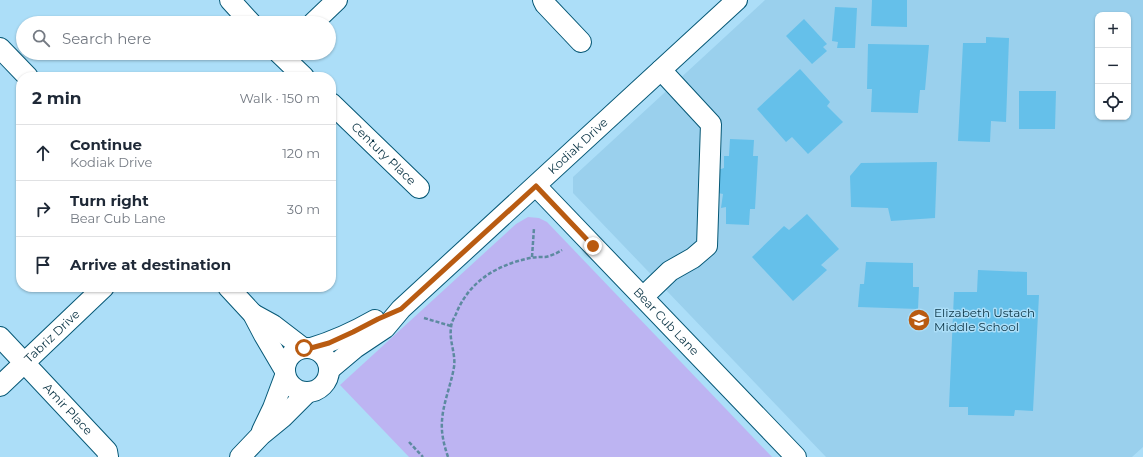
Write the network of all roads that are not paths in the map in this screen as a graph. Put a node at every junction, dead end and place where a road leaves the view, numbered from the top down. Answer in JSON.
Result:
{"nodes":[{"id":1,"x":230,"y":0,"type":"edge"},
{"id":2,"x":337,"y":0,"type":"edge"},
{"id":3,"x":543,"y":0,"type":"edge"},
{"id":4,"x":737,"y":0,"type":"edge"},
{"id":5,"x":245,"y":16,"type":"edge"},
{"id":6,"x":320,"y":16,"type":"edge"},
{"id":7,"x":581,"y":42,"type":"dead end"},
{"id":8,"x":0,"y":48,"type":"edge"},
{"id":9,"x":287,"y":60,"type":"edge"},
{"id":10,"x":661,"y":70,"type":"junction"},
{"id":11,"x":23,"y":72,"type":"edge"},
{"id":12,"x":299,"y":72,"type":"edge"},
{"id":13,"x":336,"y":108,"type":"edge"},
{"id":14,"x":536,"y":186,"type":"junction"},
{"id":15,"x":418,"y":188,"type":"dead end"},
{"id":16,"x":99,"y":292,"type":"edge"},
{"id":17,"x":233,"y":292,"type":"edge"},
{"id":18,"x":643,"y":297,"type":"junction"},
{"id":19,"x":401,"y":309,"type":"junction"},
{"id":20,"x":253,"y":314,"type":"junction"},
{"id":21,"x":0,"y":337,"type":"edge"},
{"id":22,"x":307,"y":348,"type":"junction"},
{"id":23,"x":25,"y":363,"type":"junction"},
{"id":24,"x":330,"y":370,"type":"junction"},
{"id":25,"x":285,"y":373,"type":"junction"},
{"id":26,"x":0,"y":386,"type":"edge"},
{"id":27,"x":307,"y":393,"type":"junction"},
{"id":28,"x":261,"y":435,"type":"junction"},
{"id":29,"x":108,"y":457,"type":"edge"},
{"id":30,"x":240,"y":457,"type":"edge"},
{"id":31,"x":796,"y":457,"type":"edge"}],
"edges":[{"from":1,"to":5,"type":"street"},
{"from":2,"to":6,"type":"street"},
{"from":3,"to":7,"type":"street"},
{"from":4,"to":10,"type":"street","name":"Kodiak Drive"},
{"from":8,"to":11,"type":"street"},
{"from":9,"to":12,"type":"street"},
{"from":10,"to":14,"type":"street","name":"Kodiak Drive"},
{"from":10,"to":18,"type":"street"},
{"from":13,"to":15,"type":"street","name":"Century Place"},
{"from":14,"to":18,"type":"street","name":"Bear Cub Lane"},
{"from":14,"to":19,"type":"street","name":"Kodiak Drive"},
{"from":16,"to":23,"type":"street","name":"Tabriz Drive"},
{"from":17,"to":20,"type":"street"},
{"from":18,"to":31,"type":"street","name":"Bear Cub Lane"},
{"from":19,"to":22,"type":"street","name":"Kodiak Drive"},
{"from":19,"to":24,"type":"street","name":"Kodiak Drive"},
{"from":20,"to":22,"type":"street"},
{"from":20,"to":25,"type":"street"},
{"from":21,"to":23,"type":"street","name":"Amir Place"},
{"from":22,"to":24,"type":"street"},
{"from":22,"to":25,"type":"street"},
{"from":23,"to":26,"type":"street","name":"Tabriz Drive"},
{"from":23,"to":29,"type":"street","name":"Amir Place"},
{"from":24,"to":27,"type":"street"},
{"from":25,"to":27,"type":"street"},
{"from":25,"to":28,"type":"street"},
{"from":27,"to":28,"type":"street"},
{"from":28,"to":30,"type":"street"}]}
